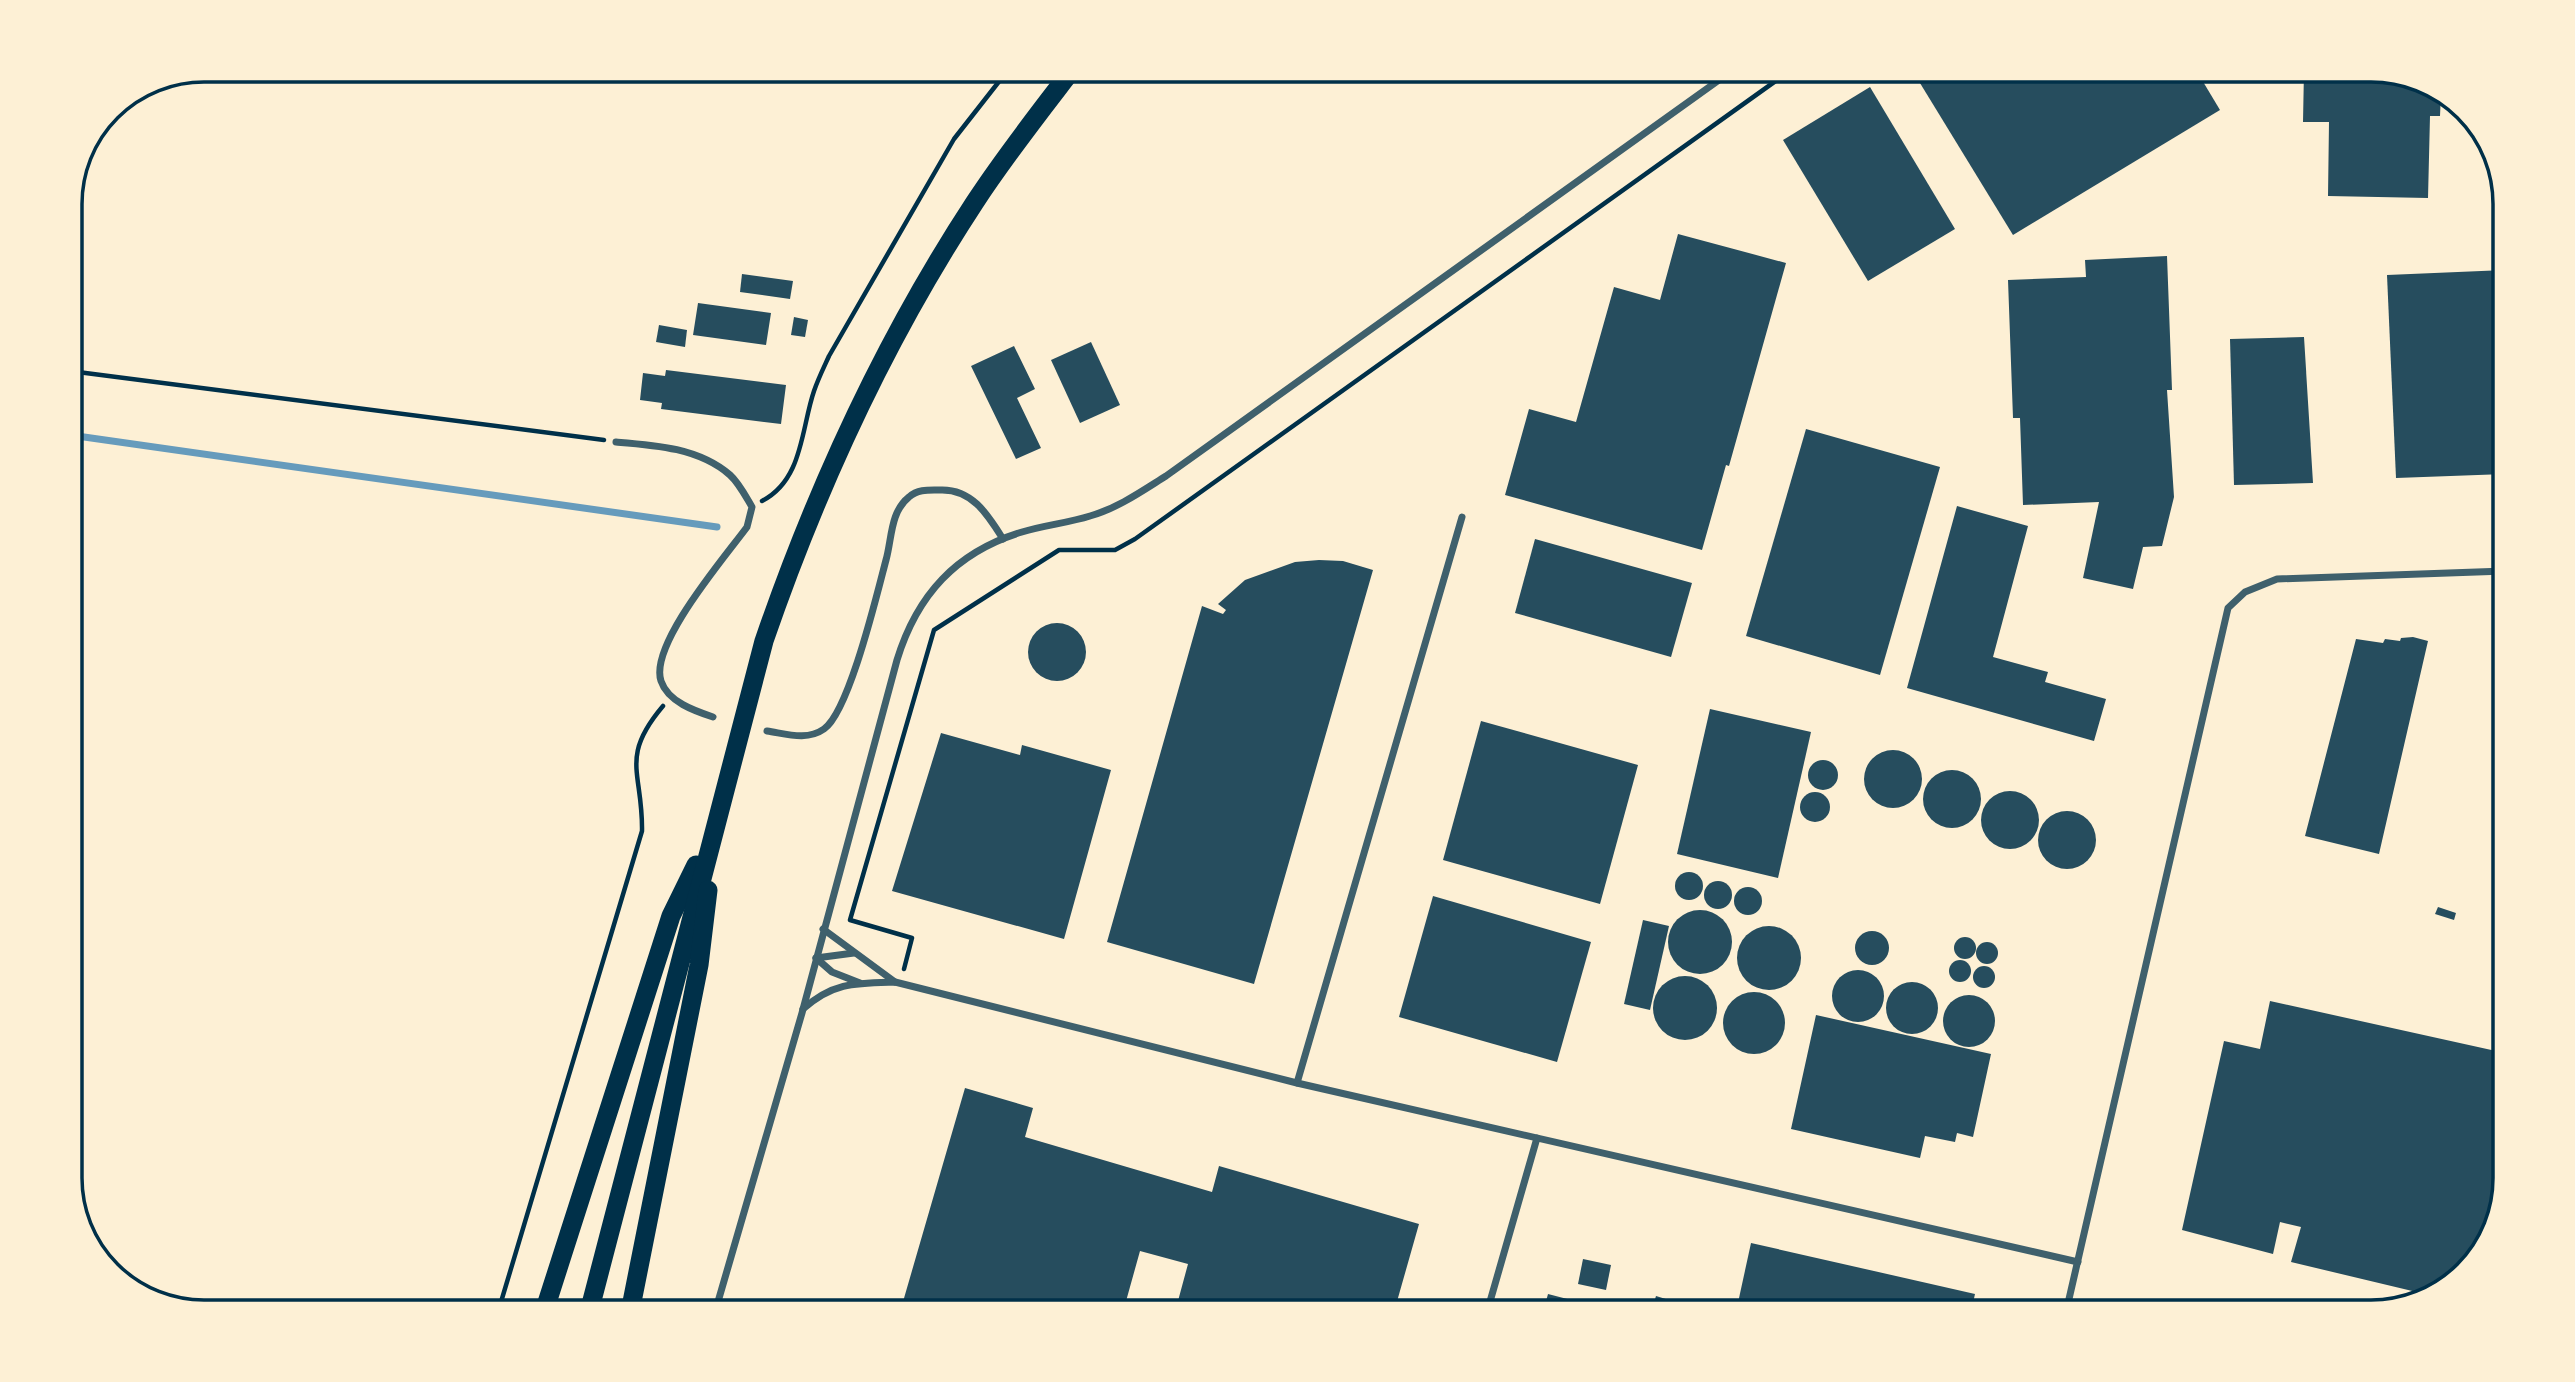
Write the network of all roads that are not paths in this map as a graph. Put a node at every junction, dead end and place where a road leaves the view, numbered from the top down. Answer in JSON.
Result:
{"nodes":[{"id":1,"x":1063,"y":82,"type":"edge"},
{"id":2,"x":1716,"y":82,"type":"edge"},
{"id":3,"x":616,"y":442,"type":"road end"},
{"id":4,"x":1462,"y":517,"type":"dead end"},
{"id":5,"x":1003,"y":539,"type":"junction"},
{"id":6,"x":2492,"y":571,"type":"edge"},
{"id":7,"x":713,"y":717,"type":"dead end"},
{"id":8,"x":768,"y":731,"type":"dead end"},
{"id":9,"x":714,"y":829,"type":"junction"},
{"id":10,"x":822,"y":929,"type":"junction"},
{"id":11,"x":855,"y":953,"type":"junction"},
{"id":12,"x":816,"y":958,"type":"junction"},
{"id":13,"x":897,"y":983,"type":"junction"},
{"id":14,"x":860,"y":984,"type":"junction"},
{"id":15,"x":803,"y":1009,"type":"junction"},
{"id":16,"x":1297,"y":1083,"type":"junction"},
{"id":17,"x":1537,"y":1138,"type":"junction"},
{"id":18,"x":2078,"y":1262,"type":"junction"},
{"id":19,"x":548,"y":1300,"type":"edge"},
{"id":20,"x":592,"y":1300,"type":"edge"},
{"id":21,"x":632,"y":1300,"type":"edge"},
{"id":22,"x":718,"y":1300,"type":"edge"},
{"id":23,"x":1490,"y":1300,"type":"edge"},
{"id":24,"x":2069,"y":1300,"type":"edge"}],
"edges":[{"from":1,"to":9,"type":"highway"},
{"from":2,"to":5,"type":"street"},
{"from":3,"to":7,"type":"street"},
{"from":4,"to":16,"type":"street"},
{"from":5,"to":8,"type":"street"},
{"from":5,"to":10,"type":"street"},
{"from":6,"to":18,"type":"street"},
{"from":9,"to":19,"type":"highway"},
{"from":9,"to":20,"type":"highway"},
{"from":9,"to":21,"type":"highway"},
{"from":10,"to":11,"type":"street"},
{"from":10,"to":12,"type":"street"},
{"from":11,"to":12,"type":"street"},
{"from":11,"to":13,"type":"street"},
{"from":12,"to":14,"type":"street"},
{"from":12,"to":15,"type":"street"},
{"from":13,"to":14,"type":"street"},
{"from":13,"to":16,"type":"street"},
{"from":14,"to":15,"type":"street"},
{"from":15,"to":22,"type":"street"},
{"from":16,"to":17,"type":"street"},
{"from":17,"to":18,"type":"street"},
{"from":17,"to":23,"type":"street"},
{"from":18,"to":24,"type":"street"}]}
